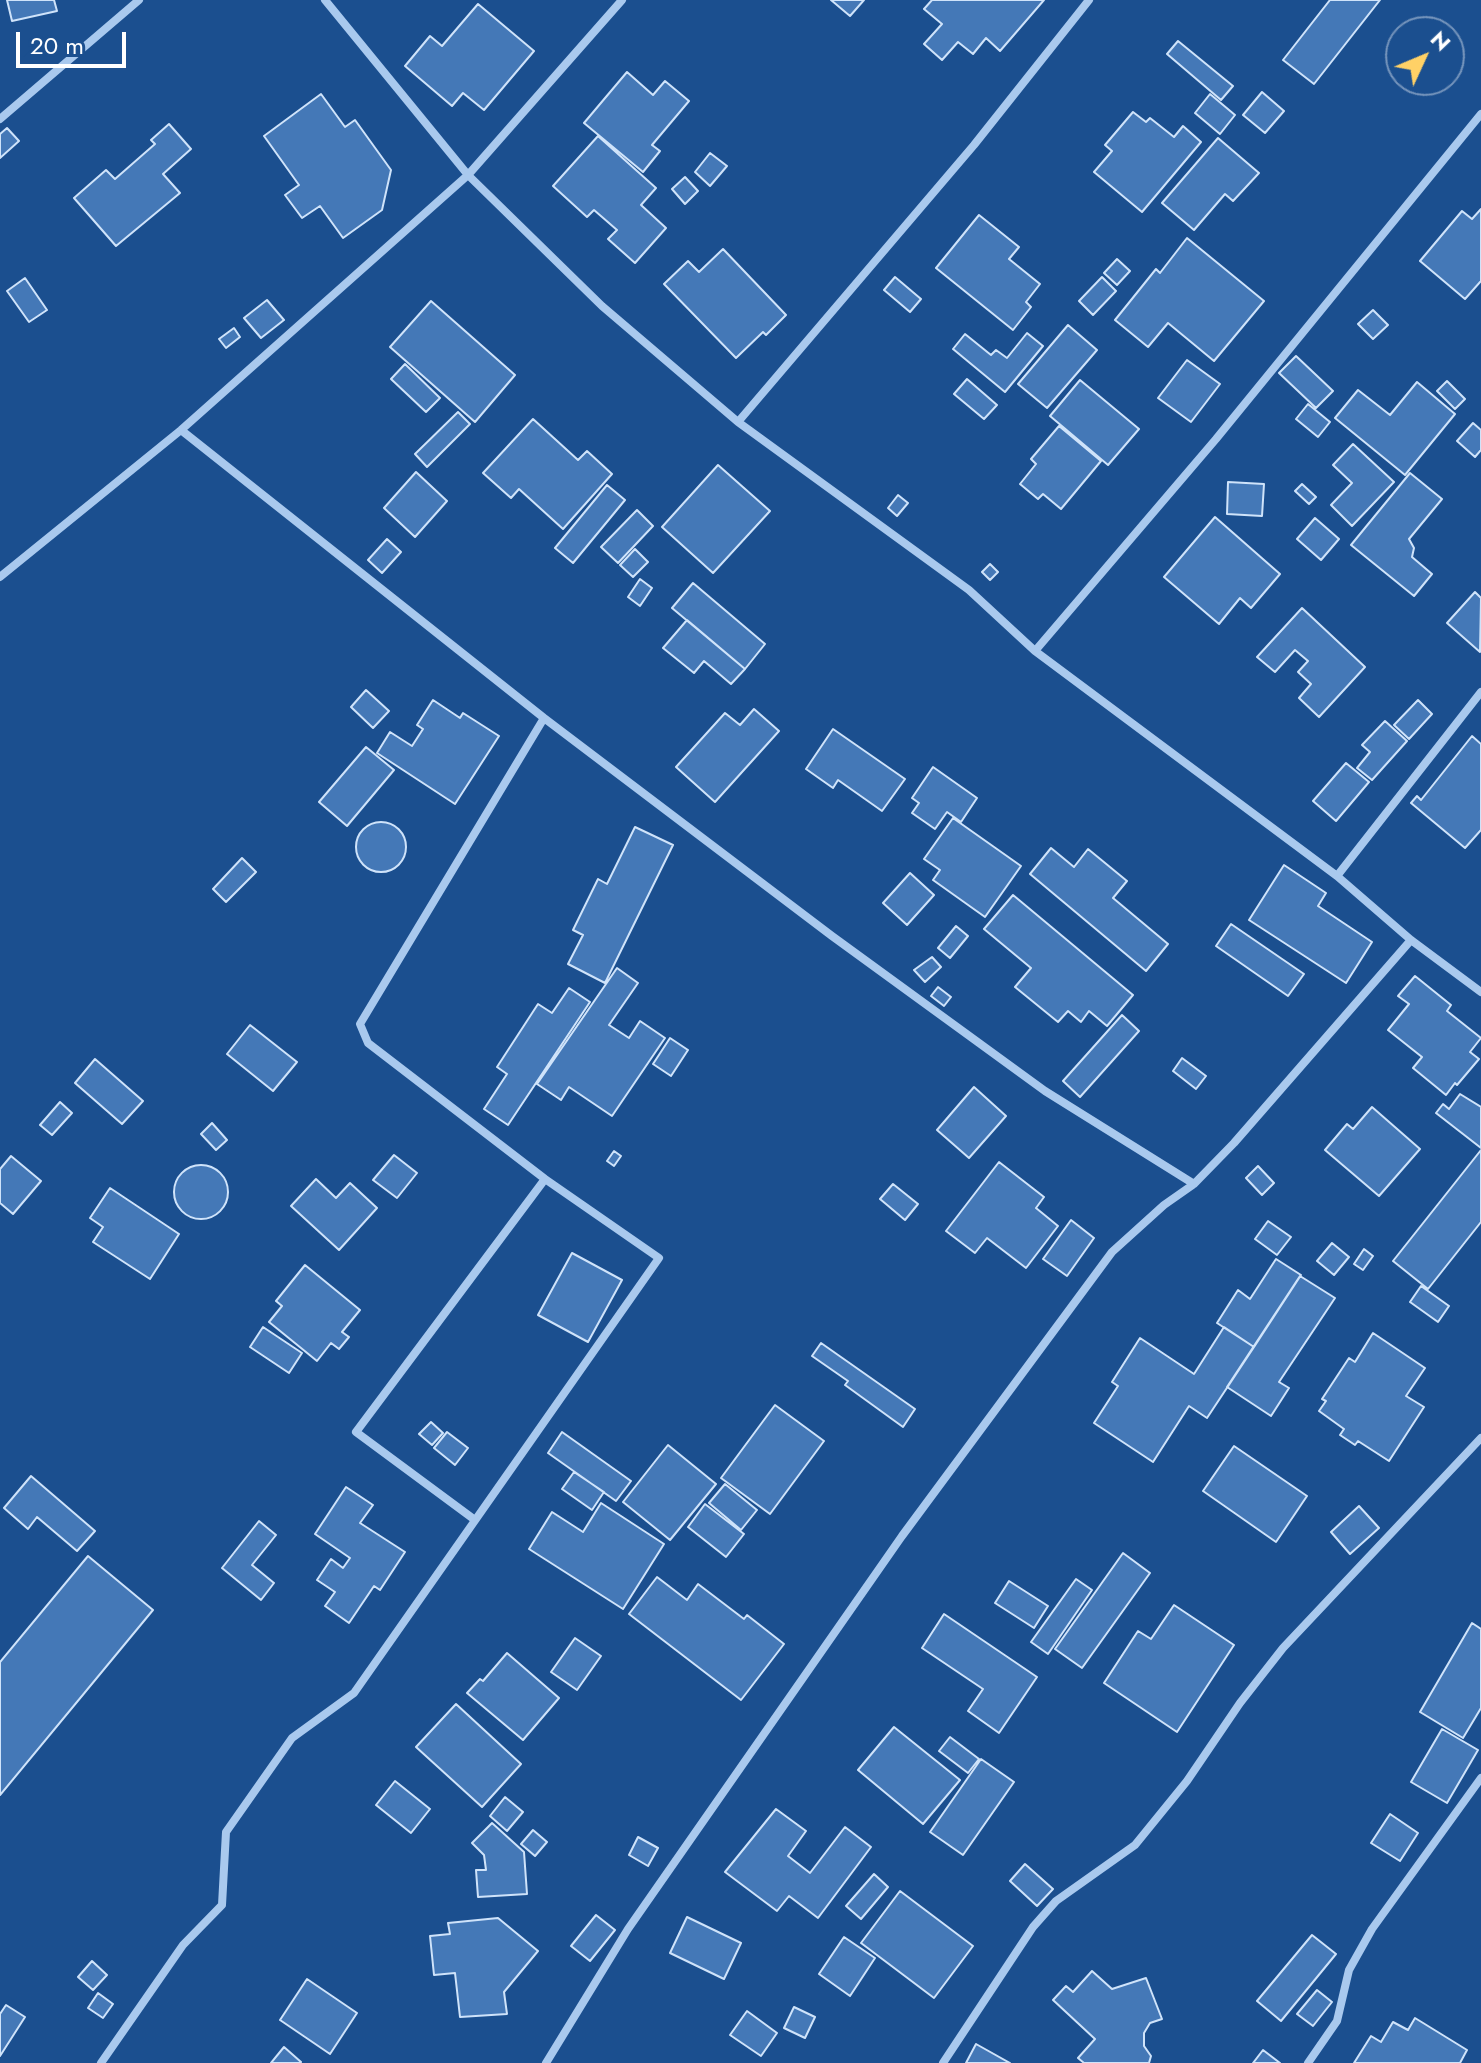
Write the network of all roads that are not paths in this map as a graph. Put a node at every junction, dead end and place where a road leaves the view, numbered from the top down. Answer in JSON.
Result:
{"nodes":[{"id":1,"x":139,"y":0,"type":"edge"},
{"id":2,"x":325,"y":0,"type":"edge"},
{"id":3,"x":622,"y":0,"type":"edge"},
{"id":4,"x":1089,"y":0,"type":"edge"},
{"id":5,"x":1481,"y":114,"type":"edge"},
{"id":6,"x":0,"y":119,"type":"edge"},
{"id":7,"x":468,"y":175,"type":"junction"},
{"id":8,"x":738,"y":422,"type":"junction"},
{"id":9,"x":181,"y":430,"type":"junction"},
{"id":10,"x":0,"y":577,"type":"edge"},
{"id":11,"x":1035,"y":651,"type":"junction"},
{"id":12,"x":1481,"y":692,"type":"edge"},
{"id":13,"x":544,"y":718,"type":"junction"},
{"id":14,"x":1337,"y":876,"type":"junction"},
{"id":15,"x":1411,"y":940,"type":"junction"},
{"id":16,"x":1481,"y":992,"type":"edge"},
{"id":17,"x":545,"y":1179,"type":"junction"},
{"id":18,"x":1194,"y":1184,"type":"junction"},
{"id":19,"x":1481,"y":1438,"type":"edge"},
{"id":20,"x":475,"y":1520,"type":"junction"},
{"id":21,"x":1481,"y":1778,"type":"edge"},
{"id":22,"x":101,"y":2063,"type":"edge"},
{"id":23,"x":546,"y":2063,"type":"edge"},
{"id":24,"x":943,"y":2063,"type":"edge"},
{"id":25,"x":1308,"y":2063,"type":"edge"}],
"edges":[{"from":1,"to":6,"type":"street"},
{"from":2,"to":7,"type":"street"},
{"from":3,"to":7,"type":"street"},
{"from":4,"to":8,"type":"street"},
{"from":5,"to":11,"type":"street"},
{"from":7,"to":8,"type":"street"},
{"from":7,"to":9,"type":"street"},
{"from":8,"to":11,"type":"street"},
{"from":9,"to":10,"type":"street"},
{"from":9,"to":13,"type":"street"},
{"from":11,"to":14,"type":"street"},
{"from":12,"to":14,"type":"street"},
{"from":13,"to":17,"type":"street"},
{"from":13,"to":18,"type":"street"},
{"from":14,"to":15,"type":"street"},
{"from":15,"to":16,"type":"street"},
{"from":15,"to":18,"type":"street"},
{"from":17,"to":20,"type":"street"},
{"from":17,"to":20,"type":"street"},
{"from":18,"to":23,"type":"street"},
{"from":19,"to":24,"type":"street"},
{"from":20,"to":22,"type":"street"},
{"from":21,"to":25,"type":"street"}]}
